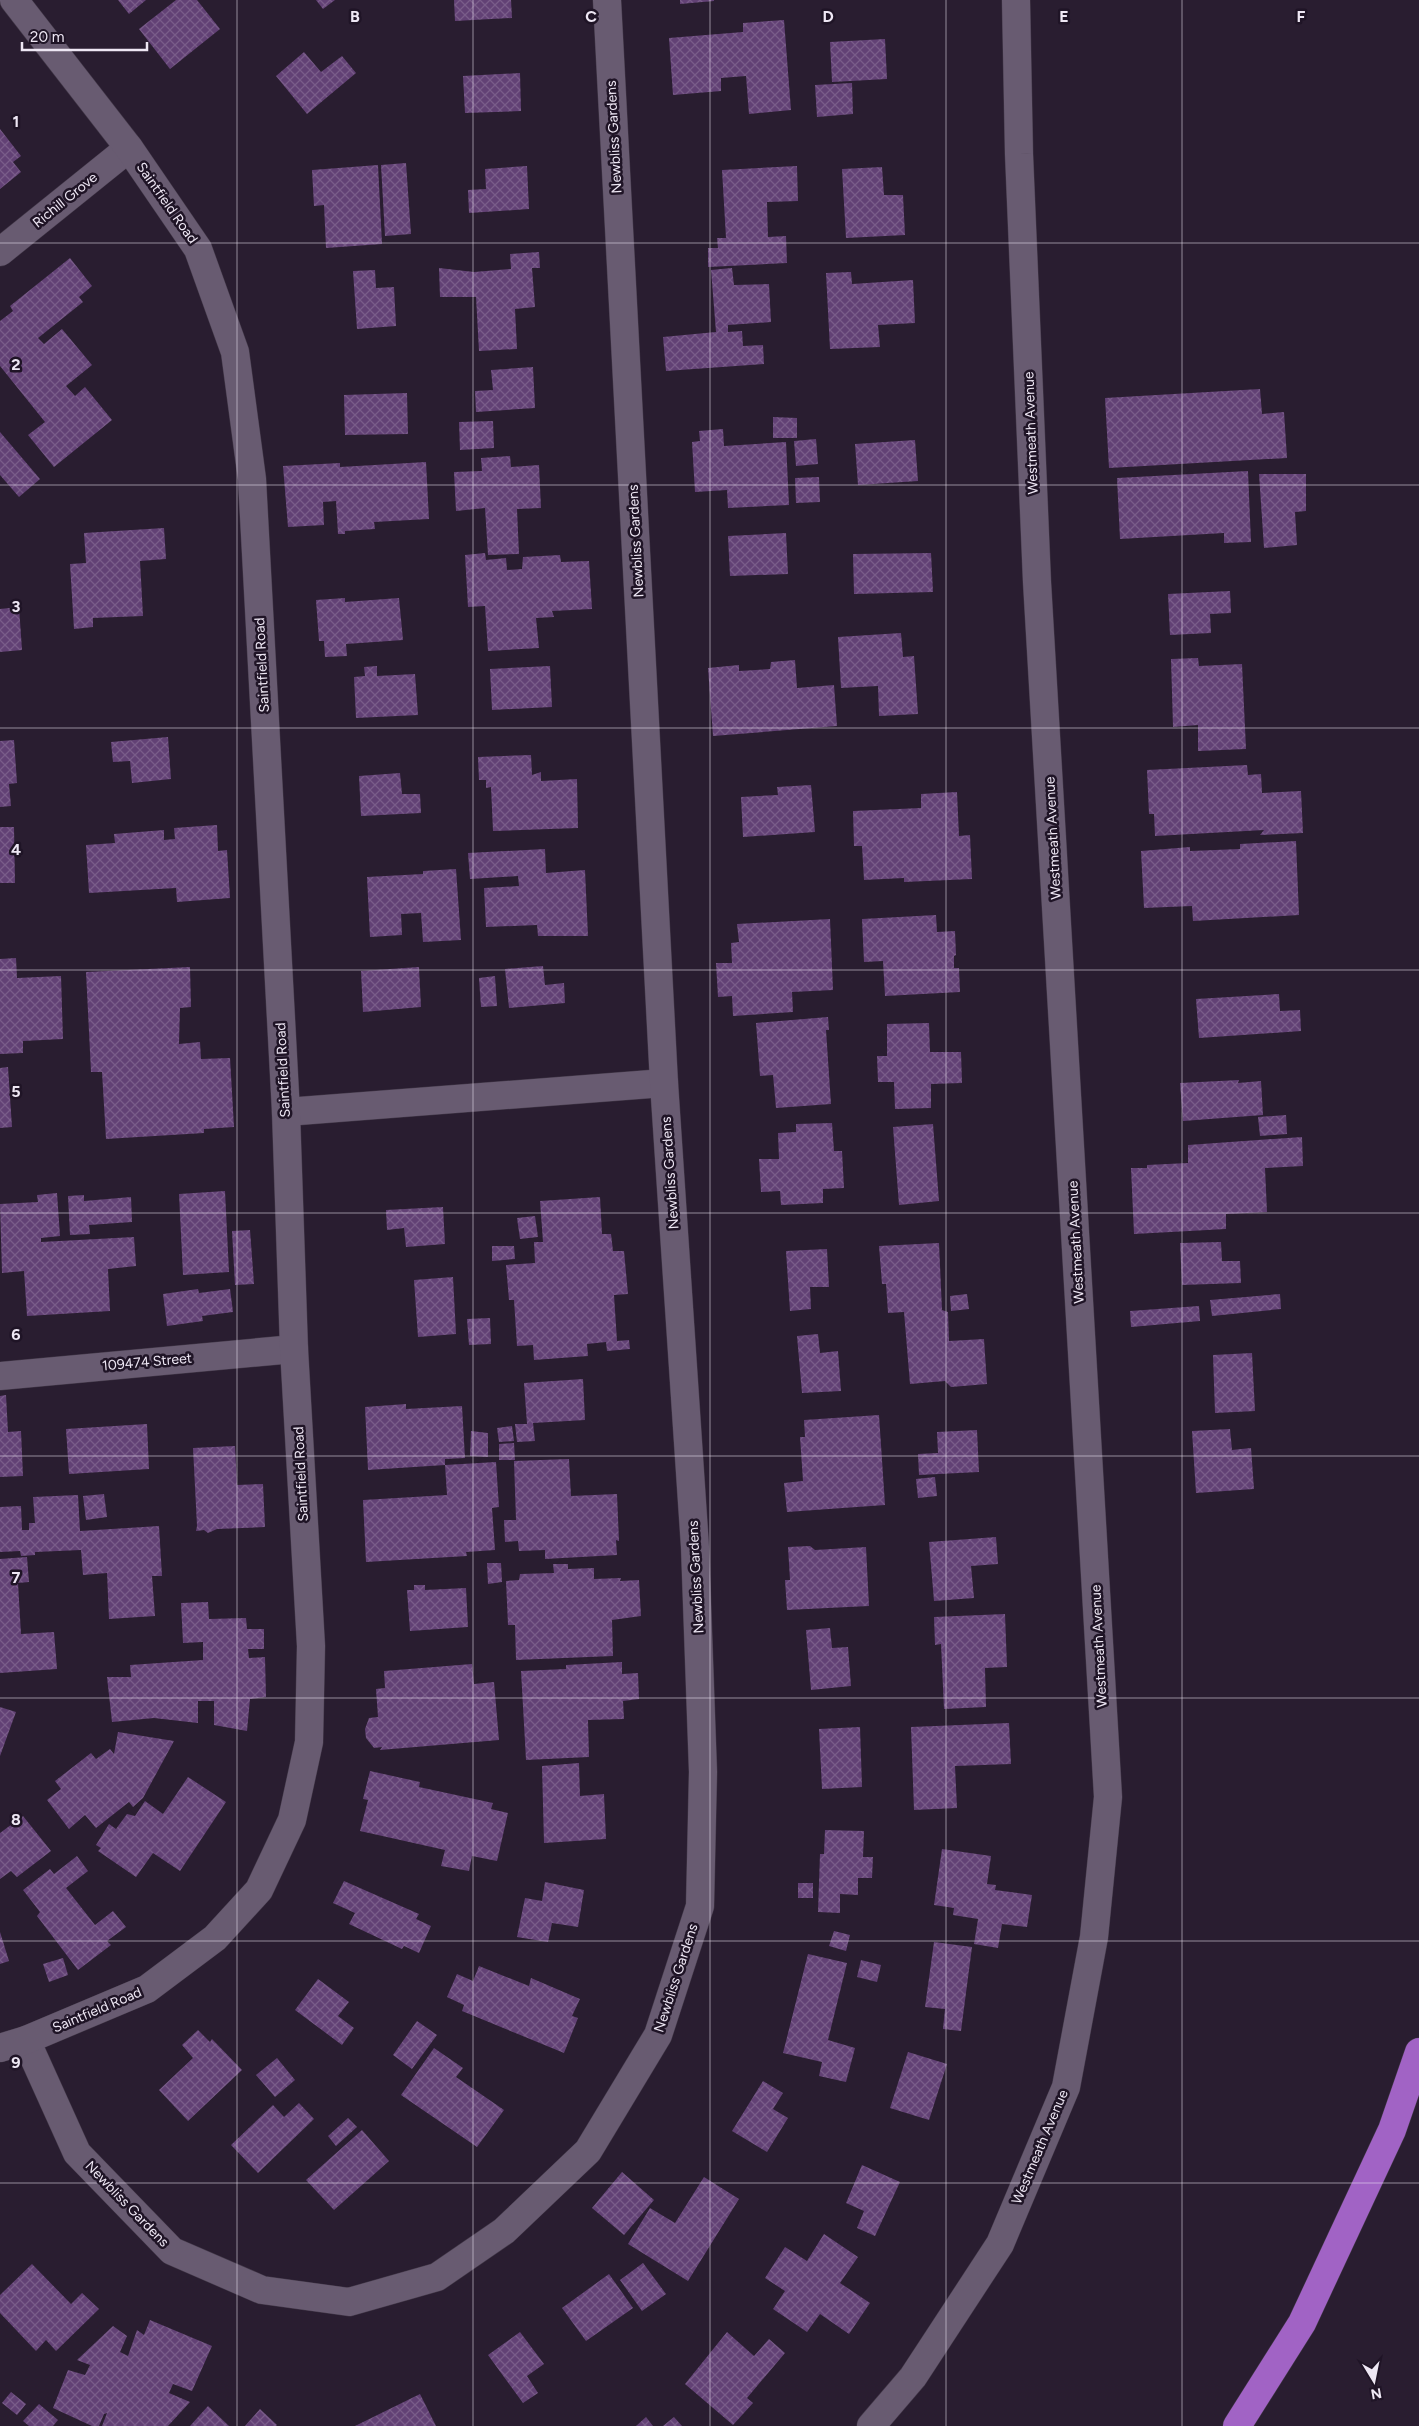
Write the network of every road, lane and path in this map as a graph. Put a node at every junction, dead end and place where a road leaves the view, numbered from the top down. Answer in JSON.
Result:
{"nodes":[{"id":1,"x":14,"y":0,"type":"edge"},
{"id":2,"x":607,"y":0,"type":"edge"},
{"id":3,"x":1016,"y":0,"type":"edge"},
{"id":4,"x":129,"y":148,"type":"junction"},
{"id":5,"x":0,"y":252,"type":"edge"},
{"id":6,"x":664,"y":1083,"type":"junction"},
{"id":7,"x":286,"y":1112,"type":"junction"},
{"id":8,"x":294,"y":1349,"type":"junction"},
{"id":9,"x":0,"y":1376,"type":"edge"},
{"id":10,"x":26,"y":2040,"type":"junction"},
{"id":11,"x":0,"y":2048,"type":"edge"},
{"id":12,"x":1419,"y":2052,"type":"edge"},
{"id":13,"x":870,"y":2426,"type":"edge"},
{"id":14,"x":1238,"y":2426,"type":"edge"}],
"edges":[{"from":1,"to":4,"type":"street","name":"Saintfield Road"},
{"from":2,"to":6,"type":"street","name":"Newbliss Gardens"},
{"from":3,"to":13,"type":"street","name":"Westmeath Avenue"},
{"from":4,"to":5,"type":"street","name":"Richill Grove"},
{"from":4,"to":7,"type":"street","name":"Saintfield Road"},
{"from":6,"to":7,"type":"street"},
{"from":6,"to":10,"type":"street","name":"Newbliss Gardens"},
{"from":7,"to":8,"type":"street","name":"Saintfield Road"},
{"from":8,"to":9,"type":"street","name":"109474 Street"},
{"from":8,"to":10,"type":"street","name":"Saintfield Road"},
{"from":10,"to":11,"type":"street","name":"Saintfield Road"},
{"from":12,"to":14,"type":"highway"}]}
